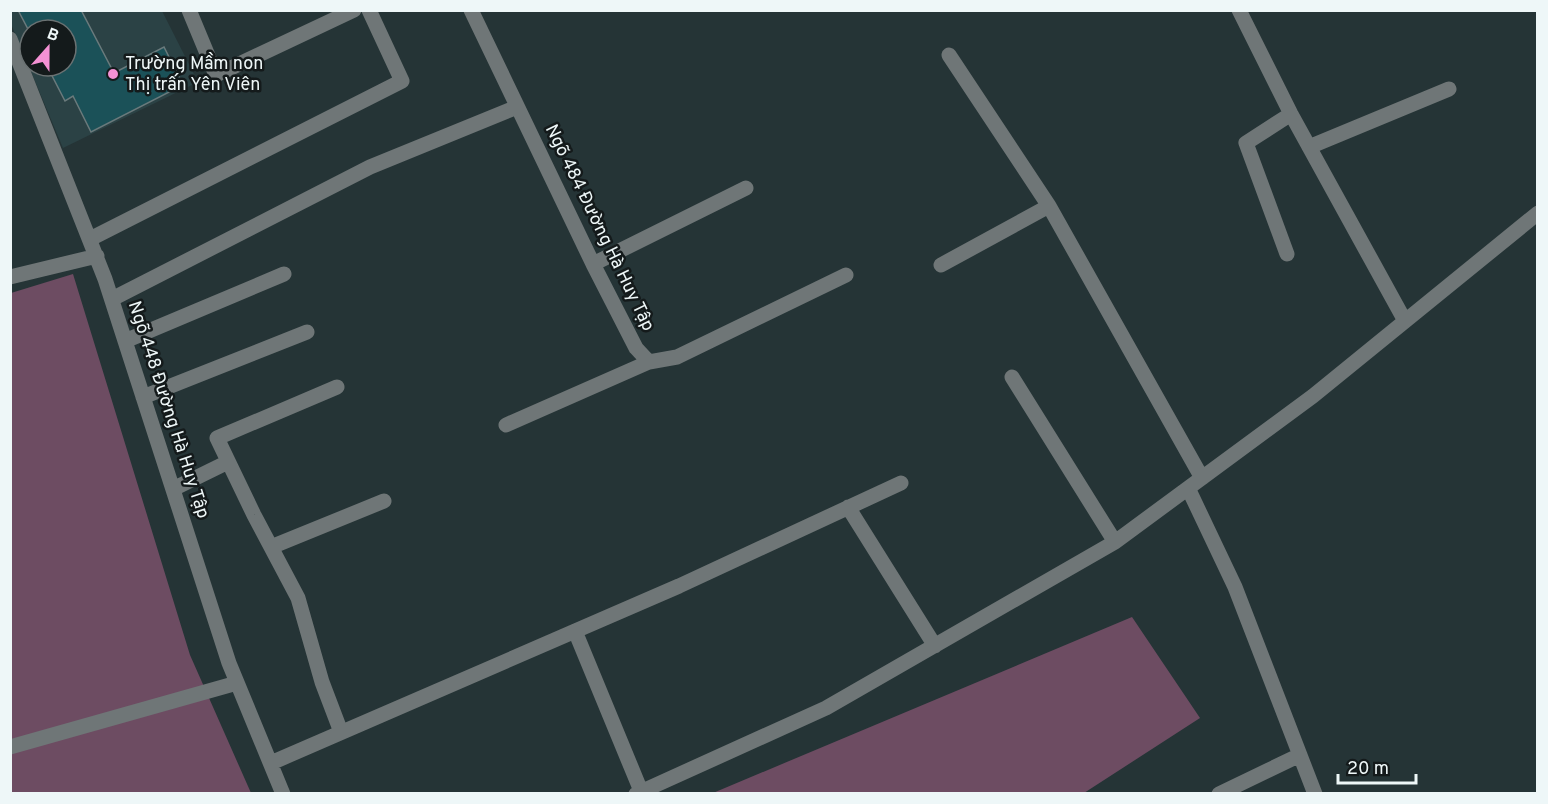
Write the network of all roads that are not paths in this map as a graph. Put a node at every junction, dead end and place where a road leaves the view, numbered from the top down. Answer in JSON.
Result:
{"nodes":[{"id":1,"x":189,"y":10,"type":"edge"},
{"id":2,"x":354,"y":10,"type":"edge"},
{"id":3,"x":369,"y":10,"type":"edge"},
{"id":4,"x":471,"y":10,"type":"edge"},
{"id":5,"x":1239,"y":10,"type":"edge"},
{"id":6,"x":10,"y":39,"type":"edge"},
{"id":7,"x":949,"y":55,"type":"dead end"},
{"id":8,"x":16,"y":69,"type":"edge"},
{"id":9,"x":1449,"y":89,"type":"dead end"},
{"id":10,"x":517,"y":107,"type":"junction"},
{"id":11,"x":1291,"y":114,"type":"junction"},
{"id":12,"x":1310,"y":147,"type":"junction"},
{"id":13,"x":746,"y":188,"type":"dead end"},
{"id":14,"x":1049,"y":206,"type":"junction"},
{"id":15,"x":1538,"y":213,"type":"edge"},
{"id":16,"x":90,"y":239,"type":"junction"},
{"id":17,"x":1287,"y":254,"type":"dead end"},
{"id":18,"x":97,"y":256,"type":"junction"},
{"id":19,"x":593,"y":264,"type":"junction"},
{"id":20,"x":941,"y":265,"type":"dead end"},
{"id":21,"x":284,"y":274,"type":"dead end"},
{"id":22,"x":846,"y":275,"type":"dead end"},
{"id":23,"x":10,"y":277,"type":"edge"},
{"id":24,"x":112,"y":299,"type":"junction"},
{"id":25,"x":1405,"y":321,"type":"junction"},
{"id":26,"x":307,"y":332,"type":"dead end"},
{"id":27,"x":125,"y":340,"type":"junction"},
{"id":28,"x":649,"y":362,"type":"junction"},
{"id":29,"x":1012,"y":377,"type":"dead end"},
{"id":30,"x":337,"y":387,"type":"dead end"},
{"id":31,"x":143,"y":397,"type":"junction"},
{"id":32,"x":506,"y":425,"type":"dead end"},
{"id":33,"x":228,"y":462,"type":"junction"},
{"id":34,"x":1202,"y":478,"type":"junction"},
{"id":35,"x":901,"y":483,"type":"dead end"},
{"id":36,"x":1188,"y":488,"type":"junction"},
{"id":37,"x":173,"y":489,"type":"junction"},
{"id":38,"x":384,"y":501,"type":"dead end"},
{"id":39,"x":848,"y":507,"type":"junction"},
{"id":40,"x":1115,"y":542,"type":"junction"},
{"id":41,"x":271,"y":547,"type":"junction"},
{"id":42,"x":575,"y":631,"type":"junction"},
{"id":43,"x":935,"y":645,"type":"junction"},
{"id":44,"x":237,"y":683,"type":"junction"},
{"id":45,"x":341,"y":732,"type":"junction"},
{"id":46,"x":10,"y":747,"type":"edge"},
{"id":47,"x":1300,"y":755,"type":"junction"},
{"id":48,"x":271,"y":763,"type":"junction"},
{"id":49,"x":639,"y":792,"type":"edge"},
{"id":50,"x":283,"y":794,"type":"edge"},
{"id":51,"x":1219,"y":794,"type":"edge"},
{"id":52,"x":1316,"y":794,"type":"edge"}],
"edges":[{"from":1,"to":2,"type":"street"},
{"from":3,"to":16,"type":"street"},
{"from":4,"to":10,"type":"street","name":"Ngõ 484 Đường Hà Huy Tập"},
{"from":5,"to":11,"type":"street"},
{"from":6,"to":8,"type":"street","name":"Ngõ 448 Đường Hà Huy Tập"},
{"from":7,"to":14,"type":"street"},
{"from":8,"to":16,"type":"street","name":"Ngõ 448 Đường Hà Huy Tập"},
{"from":9,"to":12,"type":"street"},
{"from":10,"to":19,"type":"street","name":"Ngõ 484 Đường Hà Huy Tập"},
{"from":10,"to":24,"type":"street"},
{"from":11,"to":12,"type":"street"},
{"from":11,"to":17,"type":"street"},
{"from":12,"to":25,"type":"street"},
{"from":13,"to":19,"type":"street"},
{"from":14,"to":20,"type":"street"},
{"from":14,"to":34,"type":"street"},
{"from":15,"to":25,"type":"street"},
{"from":16,"to":18,"type":"street","name":"Ngõ 448 Đường Hà Huy Tập"},
{"from":18,"to":23,"type":"street"},
{"from":18,"to":24,"type":"street","name":"Ngõ 448 Đường Hà Huy Tập"},
{"from":19,"to":28,"type":"street","name":"Ngõ 484 Đường Hà Huy Tập"},
{"from":21,"to":27,"type":"street"},
{"from":22,"to":28,"type":"street"},
{"from":24,"to":27,"type":"street","name":"Ngõ 448 Đường Hà Huy Tập"},
{"from":25,"to":34,"type":"street"},
{"from":26,"to":31,"type":"street"},
{"from":27,"to":31,"type":"street","name":"Ngõ 448 Đường Hà Huy Tập"},
{"from":28,"to":32,"type":"street"},
{"from":29,"to":40,"type":"street"},
{"from":30,"to":33,"type":"street"},
{"from":31,"to":37,"type":"street","name":"Ngõ 448 Đường Hà Huy Tập"},
{"from":33,"to":37,"type":"street"},
{"from":33,"to":41,"type":"street"},
{"from":34,"to":36,"type":"street"},
{"from":35,"to":39,"type":"street"},
{"from":36,"to":40,"type":"street"},
{"from":36,"to":47,"type":"street"},
{"from":37,"to":44,"type":"street","name":"Ngõ 448 Đường Hà Huy Tập"},
{"from":38,"to":41,"type":"street"},
{"from":39,"to":42,"type":"street"},
{"from":39,"to":43,"type":"street"},
{"from":40,"to":43,"type":"street"},
{"from":41,"to":45,"type":"street"},
{"from":42,"to":45,"type":"street"},
{"from":42,"to":49,"type":"street"},
{"from":43,"to":49,"type":"street"},
{"from":44,"to":46,"type":"street"},
{"from":44,"to":48,"type":"street","name":"Ngõ 448 Đường Hà Huy Tập"},
{"from":45,"to":48,"type":"street"},
{"from":47,"to":51,"type":"street"},
{"from":47,"to":52,"type":"street"},
{"from":48,"to":50,"type":"street","name":"Ngõ 448 Đường Hà Huy Tập"}]}
